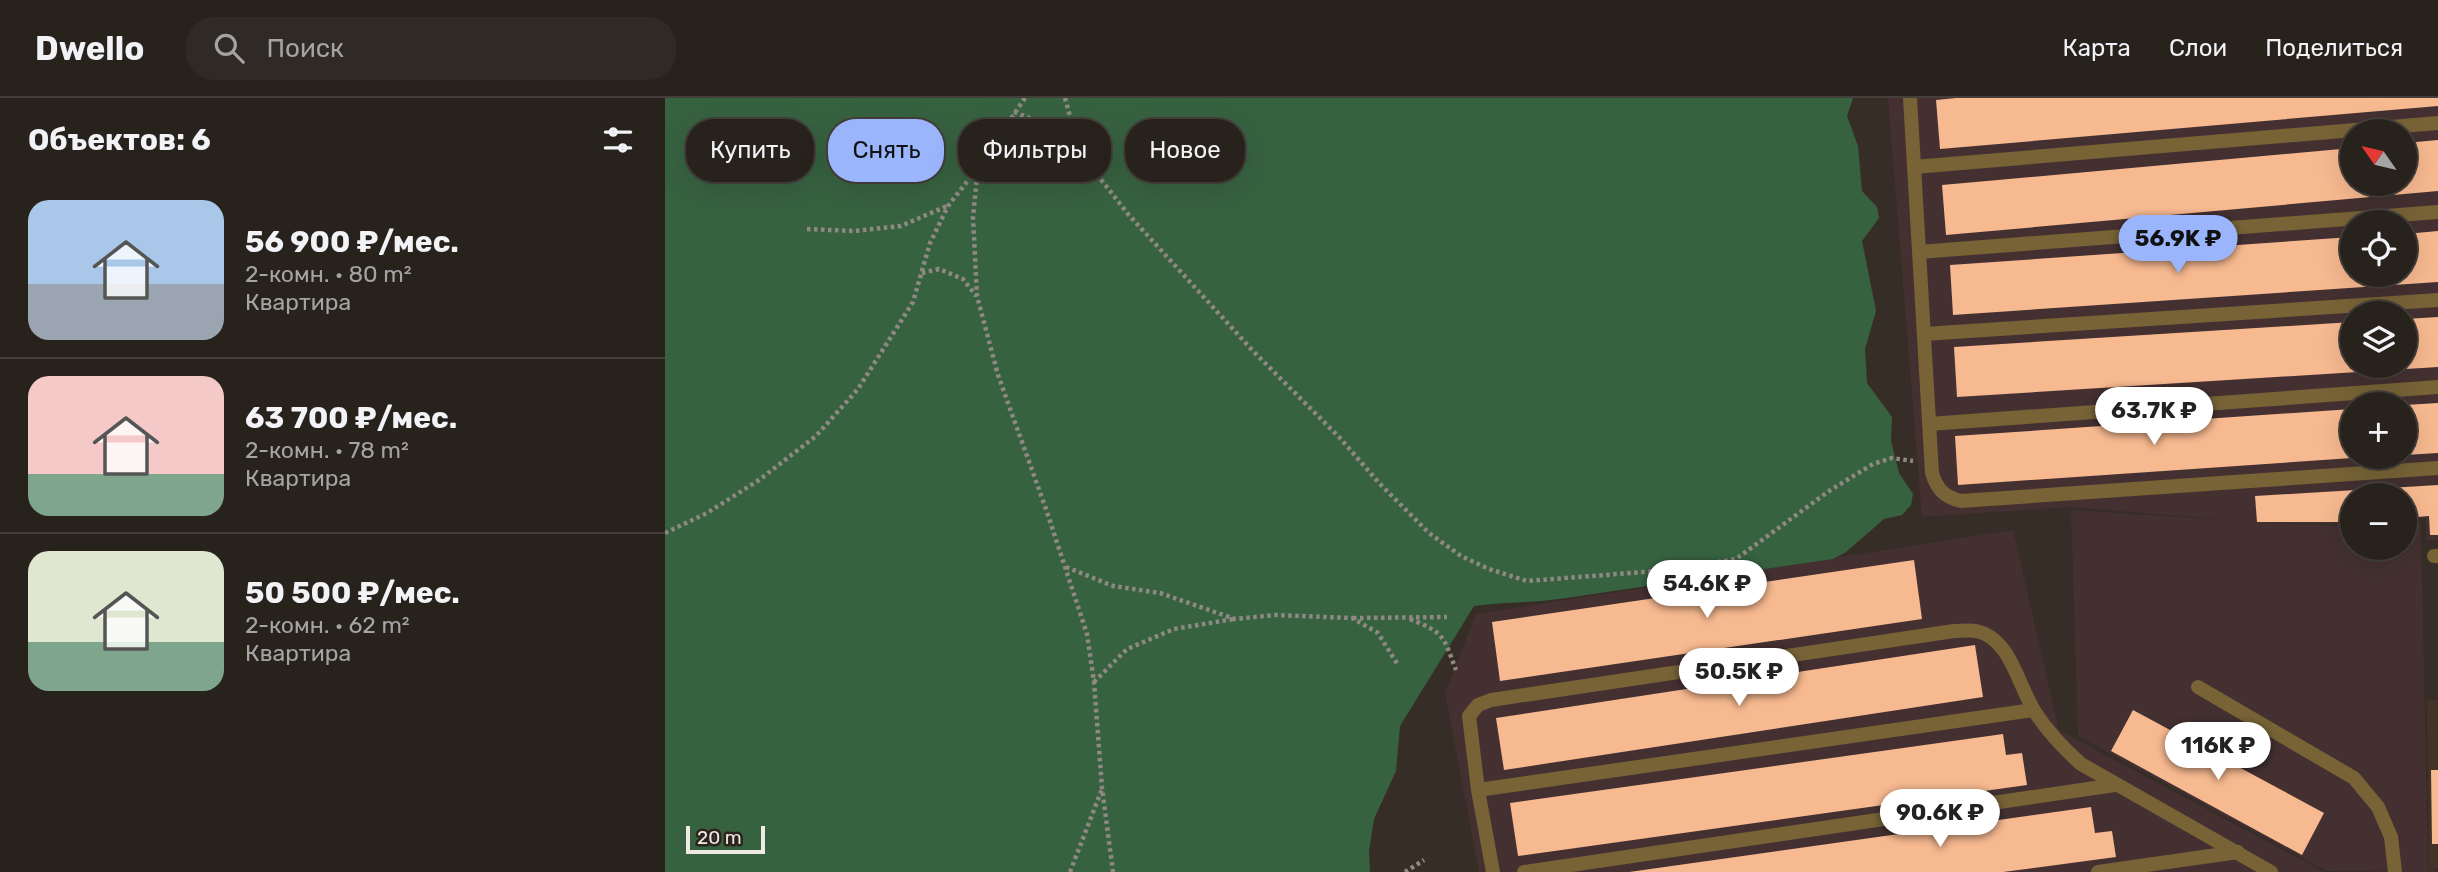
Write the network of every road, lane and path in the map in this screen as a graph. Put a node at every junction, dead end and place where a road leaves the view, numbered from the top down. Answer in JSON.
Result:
{"nodes":[{"id":1,"x":1025,"y":98,"type":"edge"},
{"id":2,"x":1065,"y":98,"type":"edge"},
{"id":3,"x":1910,"y":98,"type":"edge"},
{"id":4,"x":1014,"y":112,"type":"junction"},
{"id":5,"x":1009,"y":119,"type":"edge"},
{"id":6,"x":1032,"y":119,"type":"edge"},
{"id":7,"x":1071,"y":119,"type":"edge"},
{"id":8,"x":2438,"y":123,"type":"edge"},
{"id":9,"x":1914,"y":167,"type":"junction"},
{"id":10,"x":966,"y":182,"type":"edge"},
{"id":11,"x":976,"y":182,"type":"edge"},
{"id":12,"x":1103,"y":182,"type":"edge"},
{"id":13,"x":948,"y":206,"type":"junction"},
{"id":14,"x":2438,"y":212,"type":"edge"},
{"id":15,"x":807,"y":229,"type":"dead end"},
{"id":16,"x":1919,"y":252,"type":"junction"},
{"id":17,"x":922,"y":273,"type":"junction"},
{"id":18,"x":977,"y":296,"type":"junction"},
{"id":19,"x":2438,"y":300,"type":"edge"},
{"id":20,"x":1924,"y":334,"type":"junction"},
{"id":21,"x":2438,"y":387,"type":"edge"},
{"id":22,"x":1929,"y":424,"type":"junction"},
{"id":23,"x":2438,"y":468,"type":"edge"},
{"id":24,"x":1931,"y":472,"type":"junction"},
{"id":25,"x":665,"y":533,"type":"edge"},
{"id":26,"x":1065,"y":566,"type":"junction"},
{"id":27,"x":1447,"y":617,"type":"dead end"},
{"id":28,"x":1352,"y":618,"type":"junction"},
{"id":29,"x":1406,"y":618,"type":"junction"},
{"id":30,"x":1235,"y":619,"type":"junction"},
{"id":31,"x":1398,"y":666,"type":"dead end"},
{"id":32,"x":1456,"y":670,"type":"dead end"},
{"id":33,"x":1094,"y":682,"type":"junction"},
{"id":34,"x":2198,"y":687,"type":"dead end"},
{"id":35,"x":2033,"y":710,"type":"junction"},
{"id":36,"x":2115,"y":785,"type":"junction"},
{"id":37,"x":1102,"y":788,"type":"junction"},
{"id":38,"x":1478,"y":790,"type":"junction"},
{"id":39,"x":2238,"y":852,"type":"junction"},
{"id":40,"x":1424,"y":860,"type":"dead end"},
{"id":41,"x":1070,"y":872,"type":"edge"},
{"id":42,"x":1113,"y":872,"type":"edge"},
{"id":43,"x":1405,"y":872,"type":"edge"},
{"id":44,"x":1493,"y":872,"type":"edge"},
{"id":45,"x":1524,"y":872,"type":"edge"},
{"id":46,"x":2098,"y":872,"type":"edge"},
{"id":47,"x":2271,"y":872,"type":"edge"},
{"id":48,"x":2395,"y":872,"type":"edge"}],
"edges":[{"from":1,"to":4,"type":"path"},
{"from":2,"to":7,"type":"path"},
{"from":3,"to":9,"type":"lane"},
{"from":4,"to":5,"type":"path"},
{"from":4,"to":6,"type":"path"},
{"from":8,"to":9,"type":"lane"},
{"from":9,"to":16,"type":"lane"},
{"from":10,"to":13,"type":"path"},
{"from":11,"to":18,"type":"path"},
{"from":12,"to":24,"type":"path"},
{"from":13,"to":15,"type":"path"},
{"from":13,"to":17,"type":"path"},
{"from":14,"to":16,"type":"lane"},
{"from":16,"to":20,"type":"lane"},
{"from":17,"to":18,"type":"path"},
{"from":17,"to":25,"type":"path"},
{"from":18,"to":26,"type":"path"},
{"from":19,"to":20,"type":"lane"},
{"from":20,"to":22,"type":"lane"},
{"from":21,"to":22,"type":"lane"},
{"from":22,"to":24,"type":"lane"},
{"from":23,"to":24,"type":"lane"},
{"from":26,"to":30,"type":"path"},
{"from":26,"to":33,"type":"path"},
{"from":27,"to":29,"type":"path"},
{"from":28,"to":29,"type":"path"},
{"from":28,"to":30,"type":"path"},
{"from":28,"to":31,"type":"path"},
{"from":29,"to":32,"type":"path"},
{"from":30,"to":33,"type":"path"},
{"from":33,"to":37,"type":"path"},
{"from":34,"to":48,"type":"lane"},
{"from":35,"to":36,"type":"lane"},
{"from":35,"to":38,"type":"lane"},
{"from":35,"to":38,"type":"lane"},
{"from":36,"to":39,"type":"lane"},
{"from":36,"to":45,"type":"lane"},
{"from":37,"to":41,"type":"path"},
{"from":37,"to":42,"type":"path"},
{"from":38,"to":44,"type":"lane"},
{"from":39,"to":46,"type":"lane"},
{"from":39,"to":47,"type":"lane"},
{"from":40,"to":43,"type":"path"}]}
